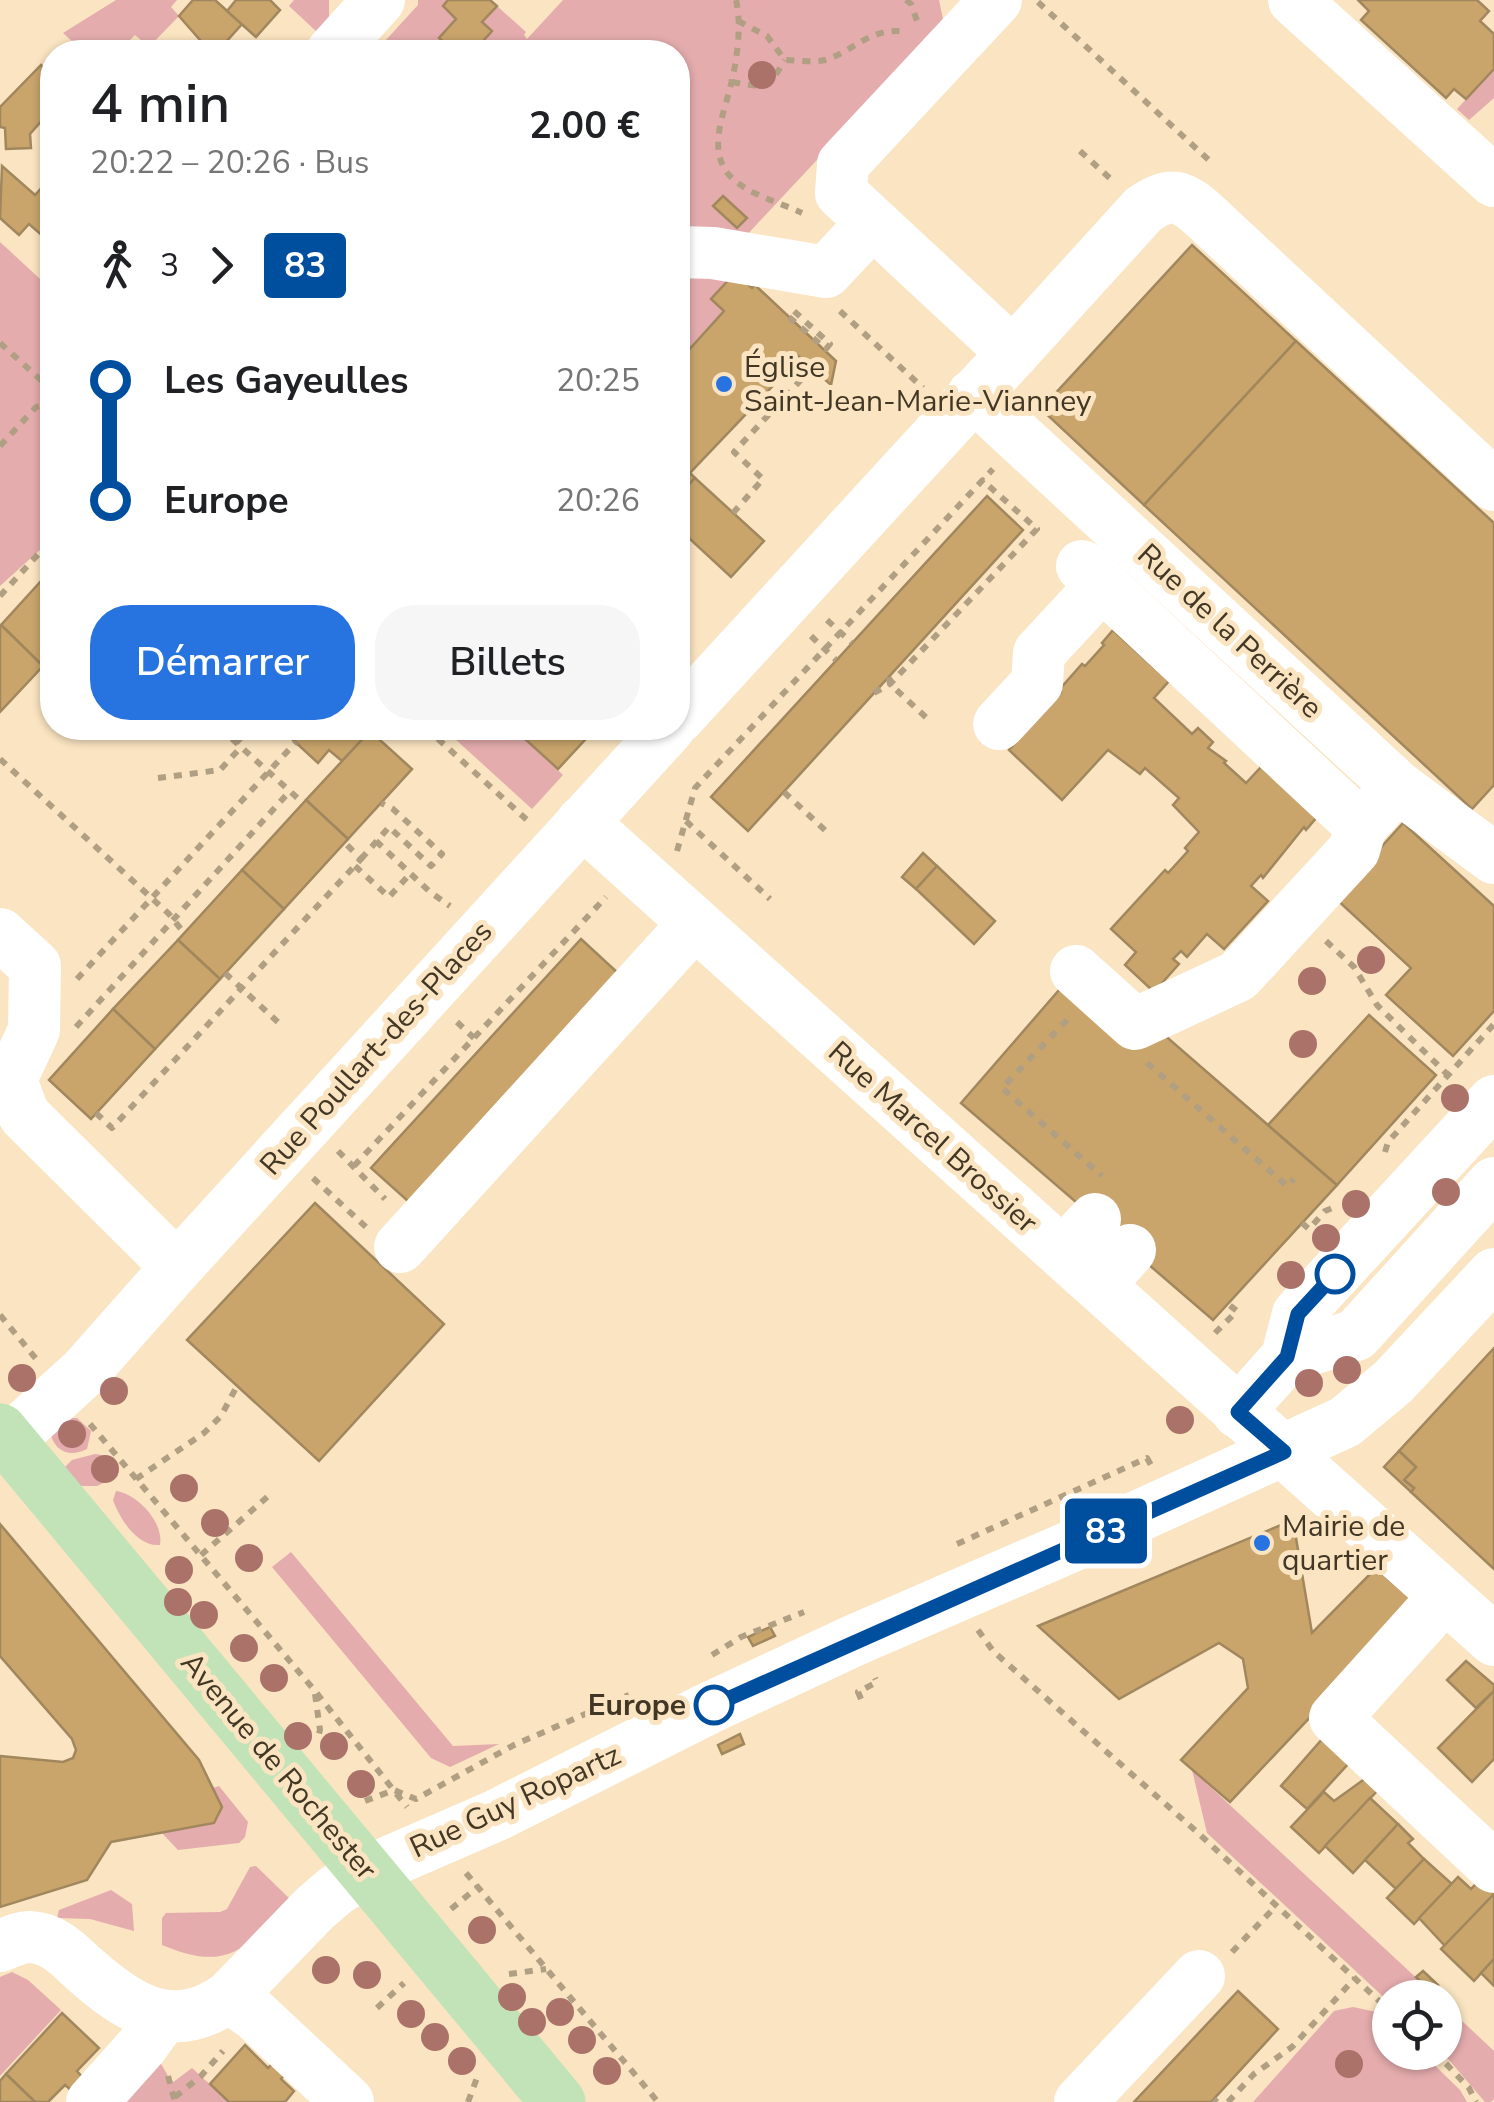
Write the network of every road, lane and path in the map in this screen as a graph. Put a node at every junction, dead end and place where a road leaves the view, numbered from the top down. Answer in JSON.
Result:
{"nodes":[{"id":1,"x":379,"y":0,"type":"edge"},
{"id":2,"x":736,"y":0,"type":"edge"},
{"id":3,"x":906,"y":0,"type":"edge"},
{"id":4,"x":1294,"y":0,"type":"edge"},
{"id":5,"x":999,"y":2,"type":"edge"},
{"id":6,"x":738,"y":21,"type":"junction"},
{"id":7,"x":343,"y":40,"type":"edge"},
{"id":8,"x":785,"y":60,"type":"junction"},
{"id":9,"x":732,"y":82,"type":"junction"},
{"id":10,"x":1224,"y":174,"type":"dead end"},
{"id":11,"x":1494,"y":181,"type":"edge"},
{"id":12,"x":872,"y":223,"type":"junction"},
{"id":13,"x":690,"y":252,"type":"edge"},
{"id":14,"x":804,"y":277,"type":"junction"},
{"id":15,"x":790,"y":318,"type":"dead end"},
{"id":16,"x":0,"y":342,"type":"edge"},
{"id":17,"x":1013,"y":352,"type":"junction"},
{"id":18,"x":812,"y":368,"type":"dead end"},
{"id":19,"x":40,"y":379,"type":"edge"},
{"id":20,"x":40,"y":406,"type":"edge"},
{"id":21,"x":963,"y":406,"type":"junction"},
{"id":22,"x":0,"y":446,"type":"edge"},
{"id":23,"x":1494,"y":485,"type":"edge"},
{"id":24,"x":733,"y":513,"type":"dead end"},
{"id":25,"x":40,"y":552,"type":"edge"},
{"id":26,"x":0,"y":596,"type":"edge"},
{"id":27,"x":824,"y":617,"type":"dead end"},
{"id":28,"x":808,"y":626,"type":"dead end"},
{"id":29,"x":840,"y":632,"type":"junction"},
{"id":30,"x":852,"y":643,"type":"dead end"},
{"id":31,"x":824,"y":648,"type":"junction"},
{"id":32,"x":836,"y":660,"type":"dead end"},
{"id":33,"x":890,"y":680,"type":"junction"},
{"id":34,"x":874,"y":693,"type":"dead end"},
{"id":35,"x":690,"y":705,"type":"edge"},
{"id":36,"x":931,"y":722,"type":"dead end"},
{"id":37,"x":999,"y":724,"type":"dead end"},
{"id":38,"x":233,"y":740,"type":"edge"},
{"id":39,"x":242,"y":740,"type":"edge"},
{"id":40,"x":442,"y":740,"type":"edge"},
{"id":41,"x":658,"y":740,"type":"edge"},
{"id":42,"x":296,"y":742,"type":"dead end"},
{"id":43,"x":238,"y":745,"type":"junction"},
{"id":44,"x":0,"y":760,"type":"edge"},
{"id":45,"x":268,"y":772,"type":"junction"},
{"id":46,"x":158,"y":778,"type":"dead end"},
{"id":47,"x":1398,"y":786,"type":"junction"},
{"id":48,"x":290,"y":791,"type":"junction"},
{"id":49,"x":784,"y":792,"type":"dead end"},
{"id":50,"x":303,"y":803,"type":"dead end"},
{"id":51,"x":381,"y":803,"type":"dead end"},
{"id":52,"x":686,"y":821,"type":"junction"},
{"id":53,"x":1360,"y":826,"type":"junction"},
{"id":54,"x":828,"y":833,"type":"dead end"},
{"id":55,"x":570,"y":836,"type":"junction"},
{"id":56,"x":376,"y":842,"type":"junction"},
{"id":57,"x":345,"y":843,"type":"dead end"},
{"id":58,"x":1490,"y":848,"type":"edge"},
{"id":59,"x":674,"y":861,"type":"dead end"},
{"id":60,"x":358,"y":862,"type":"junction"},
{"id":61,"x":410,"y":874,"type":"junction"},
{"id":62,"x":608,"y":895,"type":"dead end"},
{"id":63,"x":152,"y":898,"type":"junction"},
{"id":64,"x":770,"y":900,"type":"dead end"},
{"id":65,"x":462,"y":914,"type":"dead end"},
{"id":66,"x":694,"y":924,"type":"junction"},
{"id":67,"x":184,"y":934,"type":"dead end"},
{"id":68,"x":1325,"y":940,"type":"dead end"},
{"id":69,"x":18,"y":950,"type":"edge"},
{"id":70,"x":225,"y":973,"type":"dead end"},
{"id":71,"x":242,"y":988,"type":"junction"},
{"id":72,"x":1072,"y":995,"type":"joint"},
{"id":73,"x":280,"y":1024,"type":"dead end"},
{"id":74,"x":1494,"y":1024,"type":"edge"},
{"id":75,"x":75,"y":1028,"type":"dead end"},
{"id":76,"x":1138,"y":1055,"type":"dead end"},
{"id":77,"x":1448,"y":1075,"type":"junction"},
{"id":78,"x":1494,"y":1101,"type":"edge"},
{"id":79,"x":96,"y":1114,"type":"dead end"},
{"id":80,"x":330,"y":1144,"type":"dead end"},
{"id":81,"x":354,"y":1166,"type":"junction"},
{"id":82,"x":1381,"y":1166,"type":"dead end"},
{"id":83,"x":307,"y":1174,"type":"dead end"},
{"id":84,"x":1294,"y":1179,"type":"dead end"},
{"id":85,"x":1494,"y":1183,"type":"edge"},
{"id":86,"x":1318,"y":1205,"type":"dead end"},
{"id":87,"x":1302,"y":1223,"type":"dead end"},
{"id":88,"x":1100,"y":1238,"type":"junction"},
{"id":89,"x":398,"y":1240,"type":"junction"},
{"id":90,"x":176,"y":1266,"type":"junction"},
{"id":91,"x":1494,"y":1274,"type":"edge"},
{"id":92,"x":0,"y":1315,"type":"edge"},
{"id":93,"x":1287,"y":1357,"type":"junction"},
{"id":94,"x":74,"y":1382,"type":"junction"},
{"id":95,"x":237,"y":1386,"type":"dead end"},
{"id":96,"x":1238,"y":1412,"type":"junction"},
{"id":97,"x":4,"y":1436,"type":"edge"},
{"id":98,"x":1284,"y":1452,"type":"junction"},
{"id":99,"x":136,"y":1479,"type":"junction"},
{"id":100,"x":274,"y":1492,"type":"dead end"},
{"id":101,"x":202,"y":1555,"type":"junction"},
{"id":102,"x":1445,"y":1596,"type":"junction"},
{"id":103,"x":953,"y":1598,"type":"junction"},
{"id":104,"x":1494,"y":1640,"type":"edge"},
{"id":105,"x":417,"y":1820,"type":"dead end"},
{"id":106,"x":454,"y":1862,"type":"dead end"},
{"id":107,"x":1494,"y":1867,"type":"edge"},
{"id":108,"x":368,"y":1871,"type":"junction"},
{"id":109,"x":479,"y":1886,"type":"junction"},
{"id":110,"x":1276,"y":1906,"type":"junction"},
{"id":111,"x":442,"y":1916,"type":"dead end"},
{"id":112,"x":13,"y":1941,"type":"edge"},
{"id":113,"x":1200,"y":1976,"type":"joint"},
{"id":114,"x":1354,"y":1978,"type":"junction"},
{"id":115,"x":408,"y":1979,"type":"dead end"},
{"id":116,"x":1372,"y":1994,"type":"edge"},
{"id":117,"x":229,"y":1997,"type":"junction"},
{"id":118,"x":377,"y":2008,"type":"dead end"},
{"id":119,"x":163,"y":2016,"type":"junction"},
{"id":120,"x":1452,"y":2070,"type":"edge"},
{"id":121,"x":477,"y":2076,"type":"dead end"},
{"id":122,"x":92,"y":2102,"type":"edge"},
{"id":123,"x":348,"y":2102,"type":"edge"},
{"id":124,"x":468,"y":2102,"type":"edge"},
{"id":125,"x":558,"y":2102,"type":"edge"},
{"id":126,"x":658,"y":2102,"type":"edge"},
{"id":127,"x":1080,"y":2102,"type":"edge"},
{"id":128,"x":1228,"y":2102,"type":"edge"},
{"id":129,"x":1476,"y":2102,"type":"edge"}],
"edges":[{"from":1,"to":7,"type":"street"},
{"from":2,"to":6,"type":"path"},
{"from":3,"to":8,"type":"path"},
{"from":4,"to":11,"type":"street"},
{"from":5,"to":10,"type":"path"},
{"from":5,"to":12,"type":"street"},
{"from":6,"to":8,"type":"path"},
{"from":6,"to":9,"type":"path"},
{"from":8,"to":9,"type":"path"},
{"from":9,"to":14,"type":"path"},
{"from":12,"to":14,"type":"street"},
{"from":12,"to":17,"type":"street"},
{"from":13,"to":14,"type":"street"},
{"from":14,"to":15,"type":"path"},
{"from":14,"to":21,"type":"path"},
{"from":16,"to":19,"type":"path"},
{"from":17,"to":21,"type":"street"},
{"from":17,"to":23,"type":"street"},
{"from":18,"to":24,"type":"path"},
{"from":20,"to":22,"type":"path"},
{"from":21,"to":35,"type":"street"},
{"from":21,"to":47,"type":"street","name":"Rue de la Perrière"},
{"from":25,"to":26,"type":"path"},
{"from":27,"to":29,"type":"path"},
{"from":28,"to":31,"type":"path"},
{"from":29,"to":30,"type":"path"},
{"from":29,"to":31,"type":"path"},
{"from":29,"to":33,"type":"path"},
{"from":31,"to":32,"type":"path"},
{"from":31,"to":52,"type":"path"},
{"from":33,"to":34,"type":"path"},
{"from":33,"to":36,"type":"path"},
{"from":37,"to":53,"type":"street"},
{"from":38,"to":43,"type":"path"},
{"from":39,"to":43,"type":"path"},
{"from":40,"to":55,"type":"path"},
{"from":41,"to":55,"type":"street","name":"Rue Poullart-des-Places"},
{"from":42,"to":45,"type":"path"},
{"from":43,"to":45,"type":"path"},
{"from":43,"to":46,"type":"path"},
{"from":44,"to":63,"type":"path"},
{"from":45,"to":48,"type":"path"},
{"from":45,"to":63,"type":"path"},
{"from":47,"to":53,"type":"street"},
{"from":47,"to":58,"type":"street","name":"Rue de la Perrière"},
{"from":48,"to":50,"type":"path"},
{"from":48,"to":75,"type":"path"},
{"from":49,"to":54,"type":"path"},
{"from":51,"to":56,"type":"path"},
{"from":52,"to":59,"type":"path"},
{"from":52,"to":64,"type":"path"},
{"from":53,"to":72,"type":"street"},
{"from":55,"to":66,"type":"street","name":"Rue Marcel Brossier"},
{"from":55,"to":90,"type":"street","name":"Rue Poullart-des-Places"},
{"from":56,"to":60,"type":"path"},
{"from":56,"to":61,"type":"path"},
{"from":57,"to":60,"type":"path"},
{"from":60,"to":61,"type":"path"},
{"from":60,"to":71,"type":"path"},
{"from":61,"to":65,"type":"path"},
{"from":62,"to":81,"type":"path"},
{"from":63,"to":67,"type":"path"},
{"from":63,"to":69,"type":"path"},
{"from":66,"to":88,"type":"street","name":"Rue Marcel Brossier"},
{"from":66,"to":89,"type":"street"},
{"from":68,"to":77,"type":"path"},
{"from":69,"to":90,"type":"street"},
{"from":70,"to":71,"type":"path"},
{"from":71,"to":73,"type":"path"},
{"from":71,"to":79,"type":"path"},
{"from":72,"to":88,"type":"path"},
{"from":74,"to":77,"type":"path"},
{"from":76,"to":84,"type":"path"},
{"from":77,"to":82,"type":"path"},
{"from":78,"to":93,"type":"street"},
{"from":80,"to":81,"type":"path"},
{"from":81,"to":89,"type":"path"},
{"from":83,"to":89,"type":"path"},
{"from":85,"to":93,"type":"street"},
{"from":86,"to":87,"type":"path"},
{"from":88,"to":96,"type":"street","name":"Rue Marcel Brossier"},
{"from":90,"to":94,"type":"street","name":"Rue Poullart-des-Places"},
{"from":91,"to":98,"type":"street","name":"Rue Guy Ropartz"},
{"from":92,"to":94,"type":"path"},
{"from":93,"to":96,"type":"street"},
{"from":94,"to":97,"type":"street","name":"Rue Poullart-des-Places"},
{"from":94,"to":99,"type":"path"},
{"from":95,"to":99,"type":"path"},
{"from":96,"to":98,"type":"street","name":"Rue Marcel Brossier"},
{"from":97,"to":108,"type":"main road","name":"Avenue de Rochester"},
{"from":98,"to":102,"type":"street","name":"Rue Marcel Brossier"},
{"from":98,"to":103,"type":"street","name":"Rue Guy Ropartz"},
{"from":99,"to":101,"type":"path"},
{"from":100,"to":101,"type":"path"},
{"from":101,"to":105,"type":"path"},
{"from":102,"to":104,"type":"street","name":"Rue Marcel Brossier"},
{"from":102,"to":107,"type":"street"},
{"from":103,"to":108,"type":"street","name":"Rue Guy Ropartz"},
{"from":103,"to":110,"type":"path"},
{"from":106,"to":109,"type":"path"},
{"from":108,"to":117,"type":"street","name":"Rue Guy Ropartz"},
{"from":108,"to":125,"type":"main road","name":"Avenue de Rochester"},
{"from":109,"to":111,"type":"path"},
{"from":109,"to":126,"type":"path"},
{"from":110,"to":113,"type":"path"},
{"from":110,"to":114,"type":"path"},
{"from":112,"to":119,"type":"street"},
{"from":113,"to":127,"type":"street"},
{"from":114,"to":116,"type":"path"},
{"from":114,"to":128,"type":"path"},
{"from":115,"to":118,"type":"path"},
{"from":117,"to":119,"type":"street"},
{"from":117,"to":123,"type":"street"},
{"from":119,"to":122,"type":"street"},
{"from":120,"to":129,"type":"path"},
{"from":121,"to":124,"type":"path"}]}
